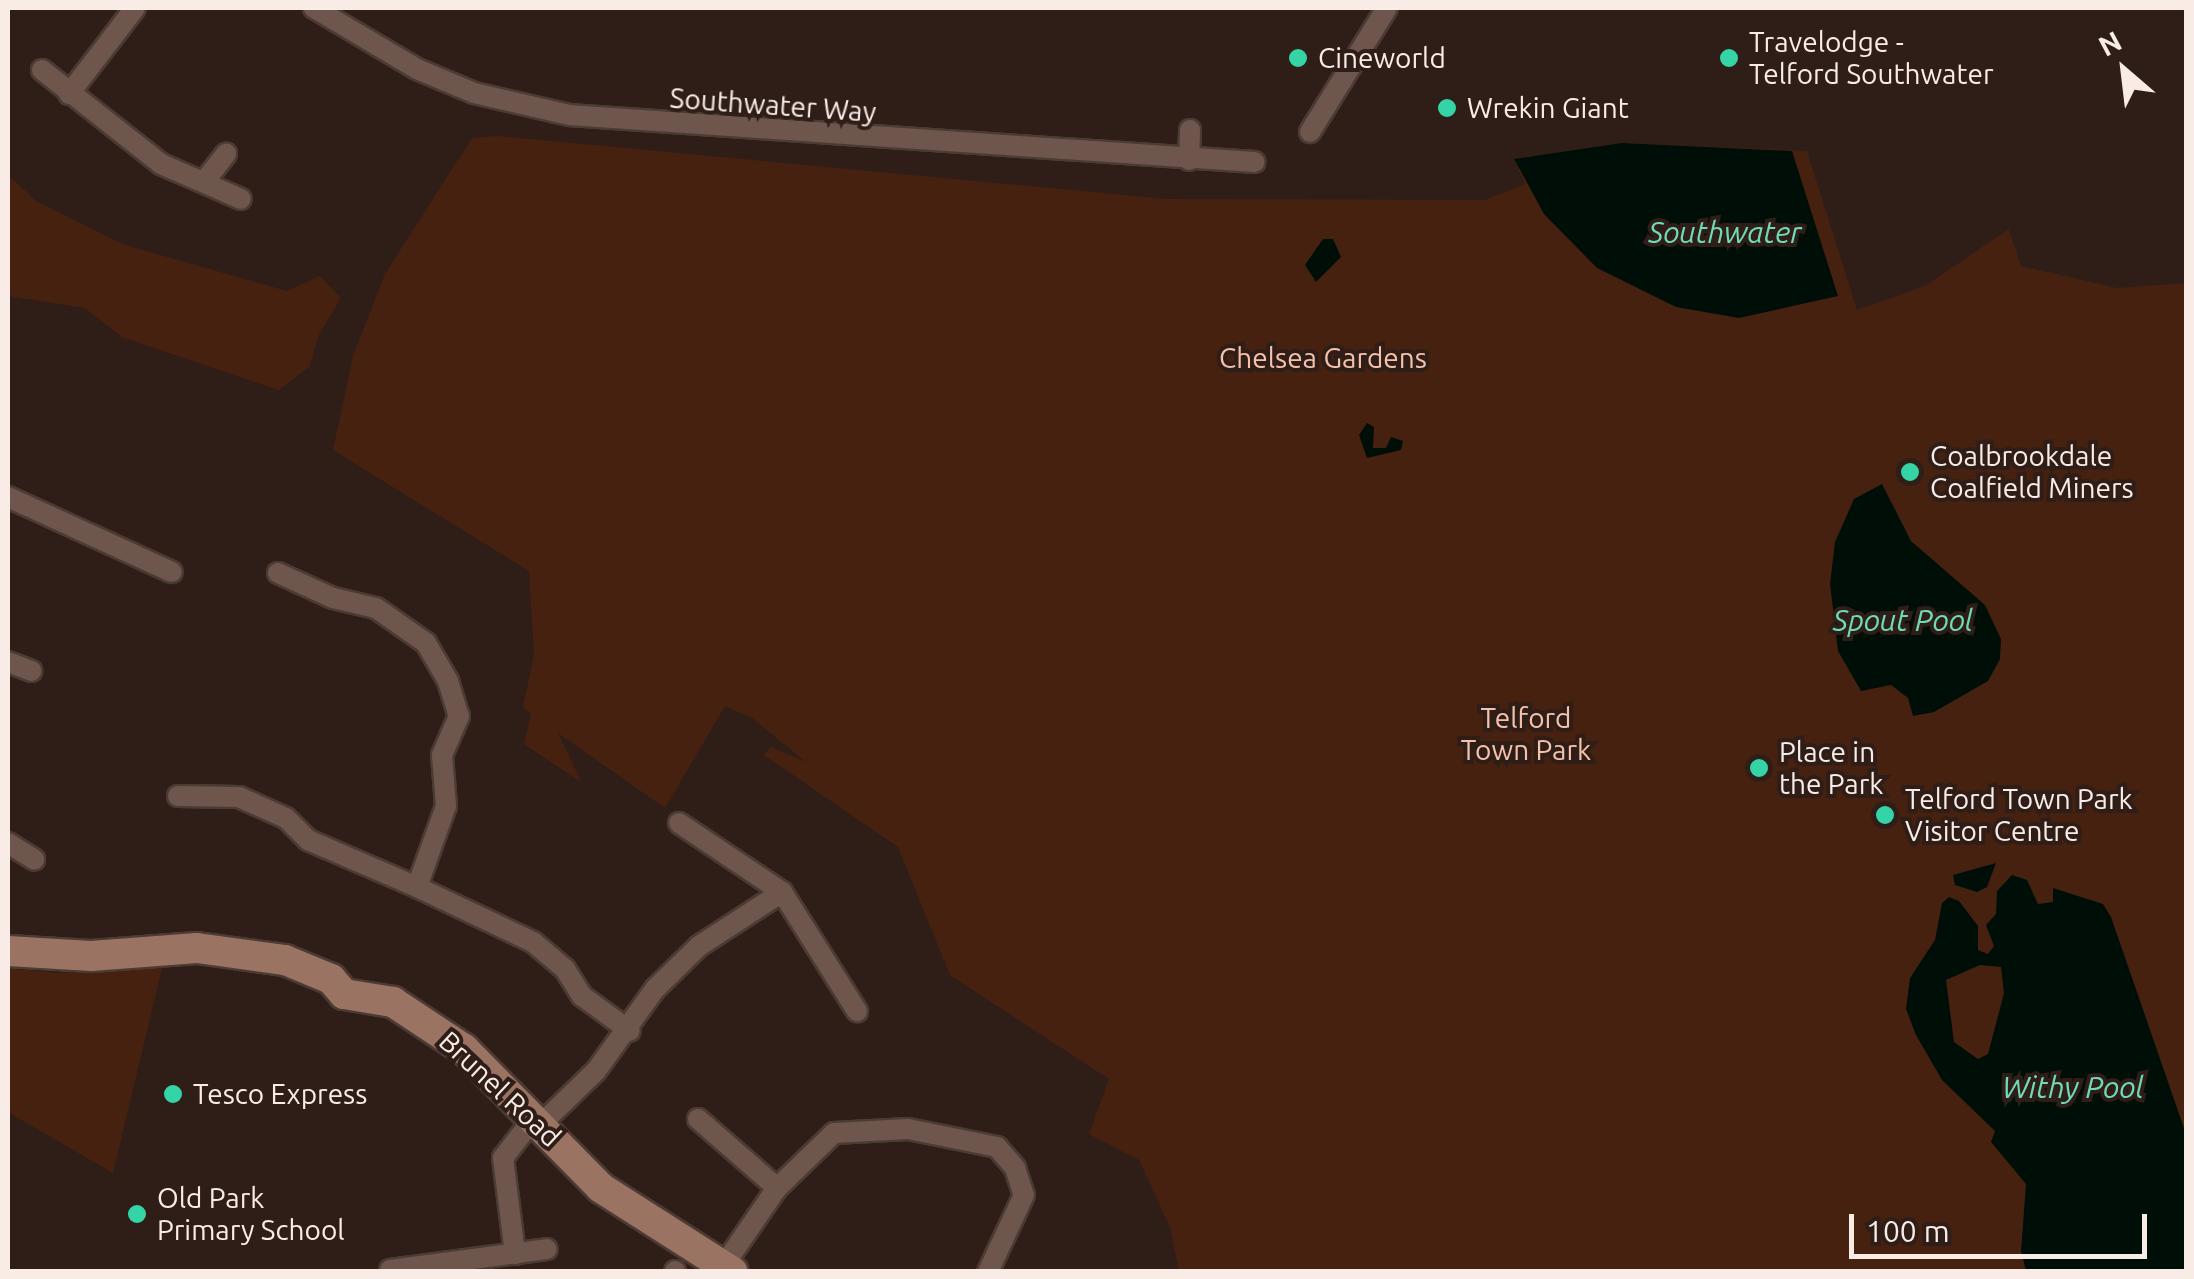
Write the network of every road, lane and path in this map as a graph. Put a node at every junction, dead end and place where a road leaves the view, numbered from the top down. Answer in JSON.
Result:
{"nodes":[{"id":1,"x":135,"y":8,"type":"edge"},
{"id":2,"x":314,"y":8,"type":"edge"},
{"id":3,"x":1387,"y":8,"type":"edge"},
{"id":4,"x":42,"y":70,"type":"dead end"},
{"id":5,"x":69,"y":94,"type":"junction"},
{"id":6,"x":1190,"y":130,"type":"dead end"},
{"id":7,"x":1310,"y":132,"type":"dead end"},
{"id":8,"x":226,"y":154,"type":"dead end"},
{"id":9,"x":1189,"y":160,"type":"junction"},
{"id":10,"x":1254,"y":162,"type":"dead end"},
{"id":11,"x":204,"y":182,"type":"junction"},
{"id":12,"x":241,"y":199,"type":"dead end"},
{"id":13,"x":8,"y":496,"type":"edge"},
{"id":14,"x":172,"y":572,"type":"dead end"},
{"id":15,"x":278,"y":574,"type":"dead end"},
{"id":16,"x":8,"y":662,"type":"edge"},
{"id":17,"x":31,"y":671,"type":"dead end"},
{"id":18,"x":178,"y":796,"type":"dead end"},
{"id":19,"x":680,"y":823,"type":"dead end"},
{"id":20,"x":8,"y":843,"type":"edge"},
{"id":21,"x":34,"y":859,"type":"dead end"},
{"id":22,"x":417,"y":887,"type":"junction"},
{"id":23,"x":782,"y":892,"type":"junction"},
{"id":24,"x":8,"y":950,"type":"edge"},
{"id":25,"x":856,"y":1011,"type":"dead end"},
{"id":26,"x":630,"y":1031,"type":"junction"},
{"id":27,"x":698,"y":1119,"type":"dead end"},
{"id":28,"x":537,"y":1121,"type":"junction"},
{"id":29,"x":777,"y":1188,"type":"junction"},
{"id":30,"x":547,"y":1249,"type":"dead end"},
{"id":31,"x":514,"y":1254,"type":"junction"},
{"id":32,"x":728,"y":1268,"type":"edge"},
{"id":33,"x":390,"y":1270,"type":"edge"},
{"id":34,"x":988,"y":1272,"type":"edge"}],
"edges":[{"from":1,"to":5,"type":"street"},
{"from":2,"to":9,"type":"street","name":"Southwater Way"},
{"from":3,"to":7,"type":"street"},
{"from":4,"to":5,"type":"street"},
{"from":5,"to":11,"type":"street"},
{"from":6,"to":9,"type":"street"},
{"from":8,"to":11,"type":"street"},
{"from":9,"to":10,"type":"street","name":"Southwater Way"},
{"from":11,"to":12,"type":"street"},
{"from":13,"to":14,"type":"street"},
{"from":15,"to":22,"type":"street"},
{"from":16,"to":17,"type":"street"},
{"from":18,"to":22,"type":"street"},
{"from":19,"to":23,"type":"street"},
{"from":20,"to":21,"type":"street"},
{"from":22,"to":26,"type":"street"},
{"from":23,"to":25,"type":"street"},
{"from":23,"to":26,"type":"street"},
{"from":24,"to":28,"type":"street","name":"Brunel Road"},
{"from":26,"to":28,"type":"street"},
{"from":27,"to":29,"type":"street"},
{"from":28,"to":31,"type":"street"},
{"from":28,"to":32,"type":"street","name":"Brunel Road"},
{"from":29,"to":32,"type":"street"},
{"from":29,"to":34,"type":"street"},
{"from":30,"to":31,"type":"street"},
{"from":31,"to":33,"type":"street"}]}
